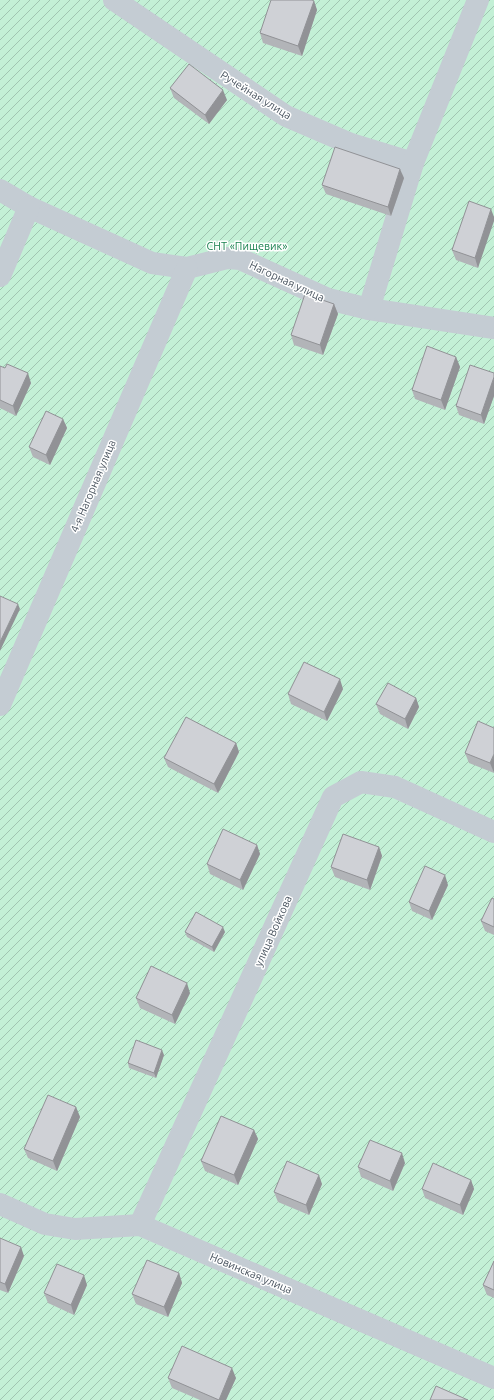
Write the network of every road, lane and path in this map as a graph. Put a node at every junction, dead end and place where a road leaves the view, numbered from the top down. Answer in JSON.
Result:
{"nodes":[{"id":1,"x":114,"y":0,"type":"edge"},
{"id":2,"x":478,"y":0,"type":"edge"},
{"id":3,"x":413,"y":163,"type":"junction"},
{"id":4,"x":0,"y":190,"type":"edge"},
{"id":5,"x":29,"y":207,"type":"junction"},
{"id":6,"x":187,"y":268,"type":"junction"},
{"id":7,"x":0,"y":276,"type":"edge"},
{"id":8,"x":369,"y":309,"type":"junction"},
{"id":9,"x":494,"y":328,"type":"edge"},
{"id":10,"x":0,"y":704,"type":"edge"},
{"id":11,"x":494,"y":832,"type":"edge"},
{"id":12,"x":0,"y":1204,"type":"edge"},
{"id":13,"x":140,"y":1225,"type":"junction"},
{"id":14,"x":494,"y":1378,"type":"edge"}],
"edges":[{"from":1,"to":3,"type":"street","name":"Ручейная улица"},
{"from":2,"to":3,"type":"street"},
{"from":3,"to":8,"type":"street"},
{"from":4,"to":5,"type":"street","name":"Нагорная улица"},
{"from":5,"to":6,"type":"street","name":"Нагорная улица"},
{"from":5,"to":7,"type":"street"},
{"from":6,"to":8,"type":"street","name":"Нагорная улица"},
{"from":6,"to":10,"type":"street","name":"4-я Нагорная улица"},
{"from":8,"to":9,"type":"street","name":"Нагорная улица"},
{"from":11,"to":13,"type":"street","name":"улица Войкова"},
{"from":12,"to":13,"type":"street","name":"Новинская улица"},
{"from":13,"to":14,"type":"street","name":"Новинская улица"}]}
